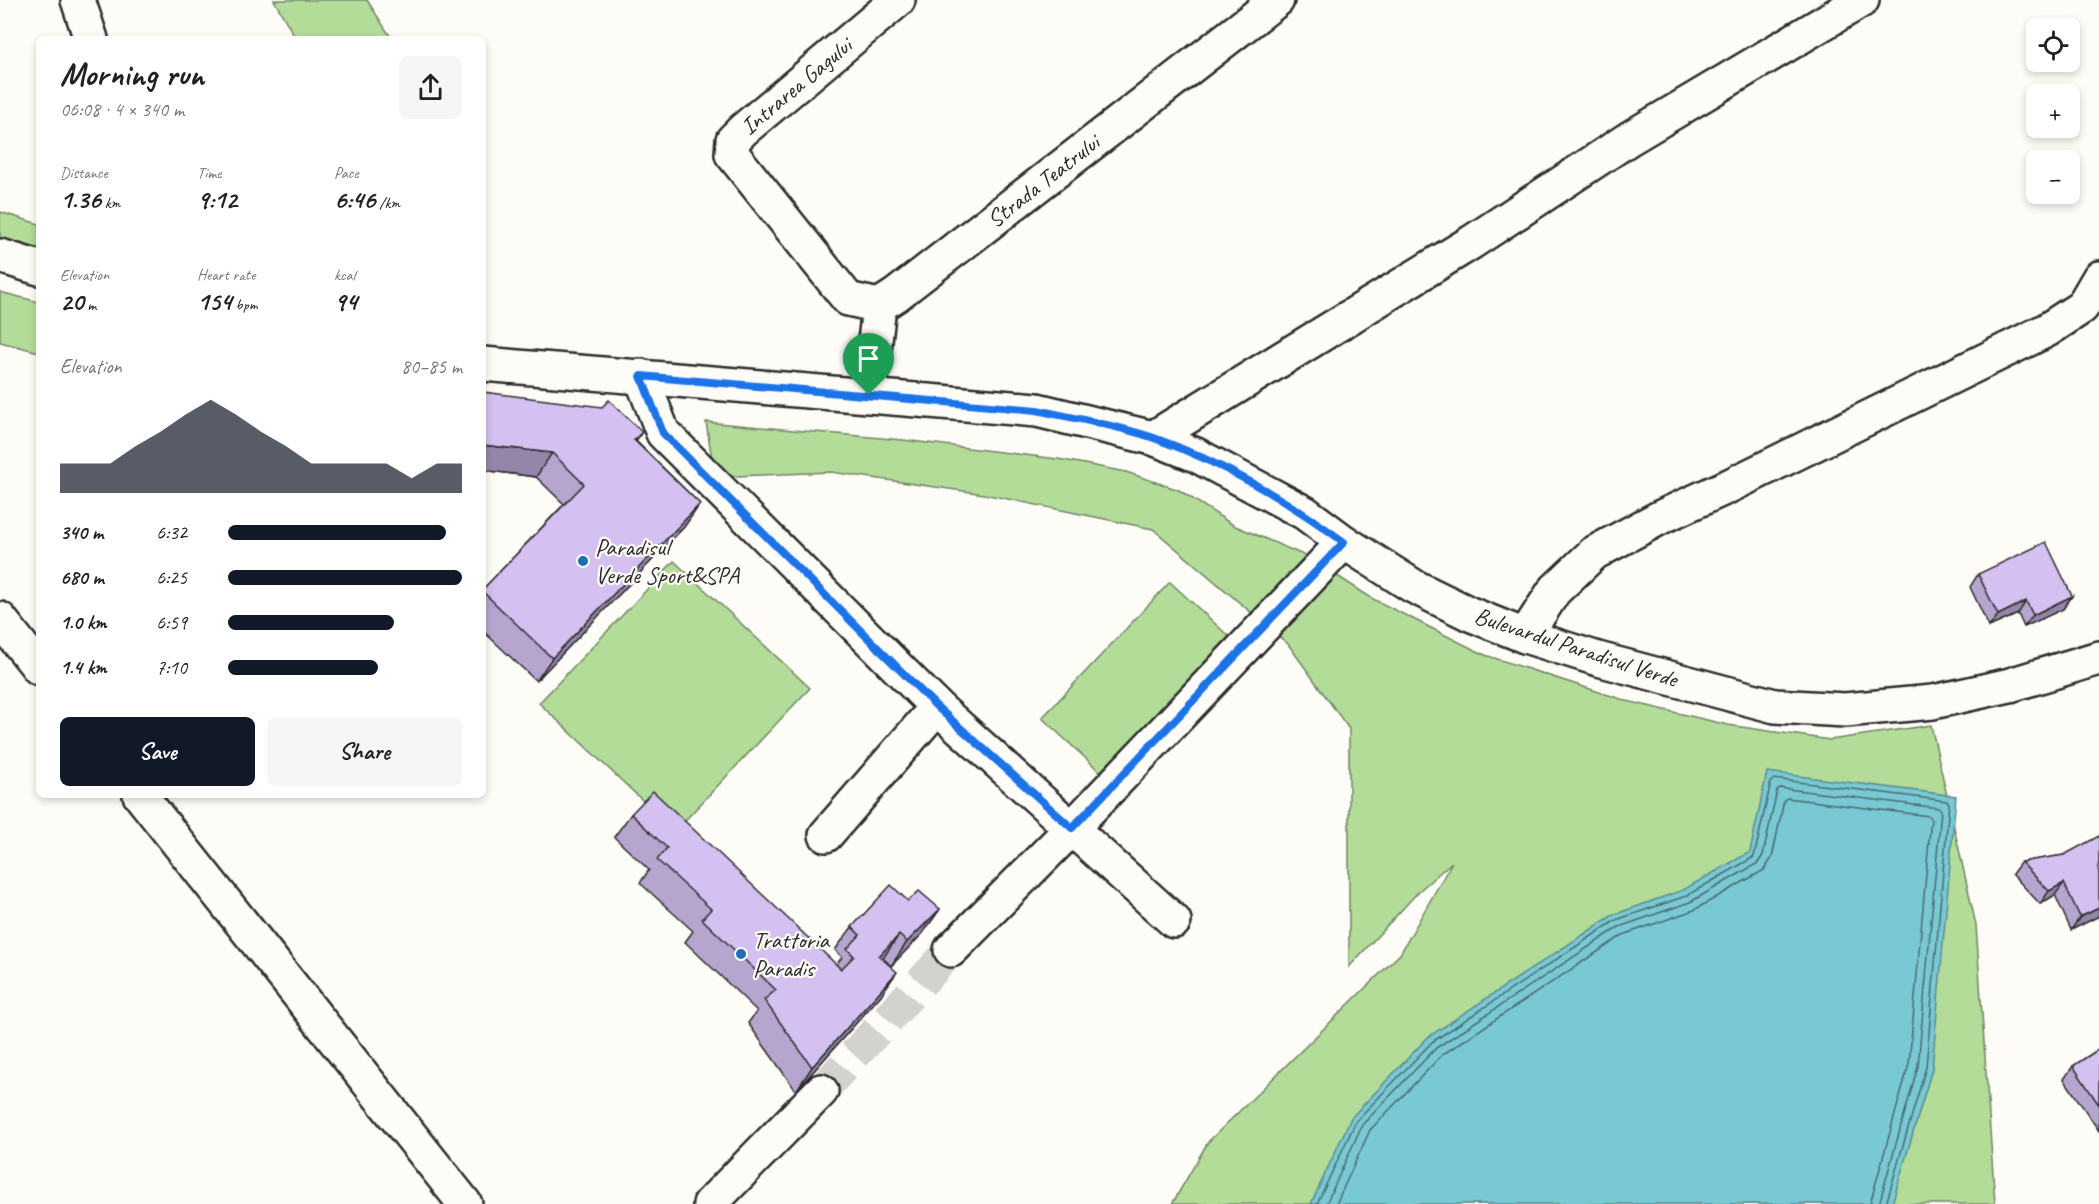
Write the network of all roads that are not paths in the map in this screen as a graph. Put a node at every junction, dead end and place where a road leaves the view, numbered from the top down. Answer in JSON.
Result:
{"nodes":[{"id":1,"x":78,"y":0,"type":"edge"},
{"id":2,"x":898,"y":0,"type":"edge"},
{"id":3,"x":1277,"y":0,"type":"edge"},
{"id":4,"x":1862,"y":0,"type":"edge"},
{"id":5,"x":90,"y":36,"type":"edge"},
{"id":6,"x":0,"y":256,"type":"edge"},
{"id":7,"x":36,"y":267,"type":"edge"},
{"id":8,"x":2099,"y":278,"type":"edge"},
{"id":9,"x":879,"y":306,"type":"junction"},
{"id":10,"x":486,"y":364,"type":"edge"},
{"id":11,"x":641,"y":376,"type":"junction"},
{"id":12,"x":869,"y":395,"type":"junction"},
{"id":13,"x":1153,"y":438,"type":"junction"},
{"id":14,"x":1344,"y":542,"type":"junction"},
{"id":15,"x":0,"y":619,"type":"edge"},
{"id":16,"x":1525,"y":636,"type":"junction"},
{"id":17,"x":2099,"y":658,"type":"edge"},
{"id":18,"x":36,"y":664,"type":"edge"},
{"id":19,"x":937,"y":707,"type":"junction"},
{"id":20,"x":142,"y":798,"type":"edge"},
{"id":21,"x":1072,"y":828,"type":"junction"},
{"id":22,"x":826,"y":835,"type":"dead end"},
{"id":23,"x":1174,"y":921,"type":"dead end"},
{"id":24,"x":951,"y":950,"type":"tunnel mouth"},
{"id":25,"x":821,"y":1091,"type":"tunnel mouth"},
{"id":26,"x":465,"y":1204,"type":"edge"},
{"id":27,"x":710,"y":1204,"type":"edge"}],
"edges":[{"from":1,"to":5,"type":"street"},
{"from":2,"to":9,"type":"street","name":"Intrarea Gagului"},
{"from":3,"to":9,"type":"street","name":"Strada Teatrului"},
{"from":4,"to":13,"type":"street"},
{"from":6,"to":7,"type":"street"},
{"from":8,"to":16,"type":"street"},
{"from":9,"to":12,"type":"street"},
{"from":10,"to":11,"type":"street","name":"Bulevardul Paradisul Verde"},
{"from":11,"to":12,"type":"street","name":"Bulevardul Paradisul Verde"},
{"from":11,"to":19,"type":"street"},
{"from":12,"to":13,"type":"street","name":"Bulevardul Paradisul Verde"},
{"from":13,"to":14,"type":"street","name":"Bulevardul Paradisul Verde"},
{"from":14,"to":16,"type":"street","name":"Bulevardul Paradisul Verde"},
{"from":14,"to":21,"type":"street"},
{"from":15,"to":18,"type":"street"},
{"from":16,"to":17,"type":"street","name":"Bulevardul Paradisul Verde"},
{"from":19,"to":21,"type":"street"},
{"from":19,"to":22,"type":"street"},
{"from":20,"to":26,"type":"street"},
{"from":21,"to":23,"type":"street"},
{"from":21,"to":24,"type":"street"},
{"from":25,"to":27,"type":"street"}]}
